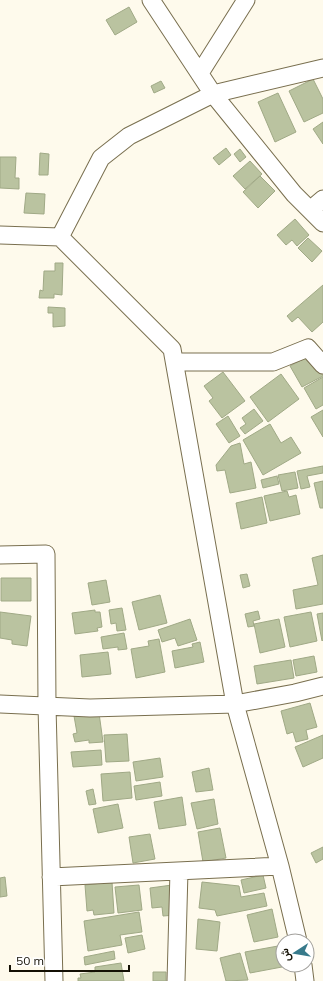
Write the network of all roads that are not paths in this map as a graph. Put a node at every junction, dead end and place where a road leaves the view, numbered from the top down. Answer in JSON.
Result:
{"nodes":[{"id":1,"x":151,"y":0,"type":"edge"},
{"id":2,"x":246,"y":0,"type":"edge"},
{"id":3,"x":323,"y":68,"type":"edge"},
{"id":4,"x":200,"y":73,"type":"junction"},
{"id":5,"x":213,"y":94,"type":"junction"},
{"id":6,"x":323,"y":199,"type":"edge"},
{"id":7,"x":310,"y":210,"type":"junction"},
{"id":8,"x":323,"y":223,"type":"edge"},
{"id":9,"x":0,"y":235,"type":"edge"},
{"id":10,"x":60,"y":236,"type":"junction"},
{"id":11,"x":175,"y":362,"type":"junction"},
{"id":12,"x":323,"y":365,"type":"edge"},
{"id":13,"x":0,"y":555,"type":"edge"},
{"id":14,"x":323,"y":686,"type":"edge"},
{"id":15,"x":0,"y":704,"type":"edge"},
{"id":16,"x":235,"y":704,"type":"junction"},
{"id":17,"x":47,"y":706,"type":"junction"},
{"id":18,"x":280,"y":866,"type":"junction"},
{"id":19,"x":179,"y":871,"type":"junction"},
{"id":20,"x":51,"y":877,"type":"junction"},
{"id":21,"x":296,"y":933,"type":"edge"},
{"id":22,"x":54,"y":981,"type":"edge"},
{"id":23,"x":176,"y":981,"type":"edge"}],
"edges":[{"from":1,"to":4,"type":"street"},
{"from":2,"to":4,"type":"street"},
{"from":3,"to":5,"type":"street"},
{"from":4,"to":5,"type":"street"},
{"from":5,"to":7,"type":"street"},
{"from":5,"to":10,"type":"street"},
{"from":6,"to":7,"type":"street"},
{"from":7,"to":8,"type":"street"},
{"from":9,"to":10,"type":"street"},
{"from":10,"to":11,"type":"street"},
{"from":11,"to":12,"type":"street"},
{"from":11,"to":16,"type":"street"},
{"from":13,"to":17,"type":"street"},
{"from":14,"to":16,"type":"street"},
{"from":15,"to":17,"type":"street"},
{"from":16,"to":17,"type":"street"},
{"from":16,"to":18,"type":"street"},
{"from":17,"to":20,"type":"street"},
{"from":18,"to":19,"type":"street"},
{"from":18,"to":21,"type":"street"},
{"from":19,"to":20,"type":"street"},
{"from":19,"to":23,"type":"street"},
{"from":20,"to":22,"type":"street"}]}
